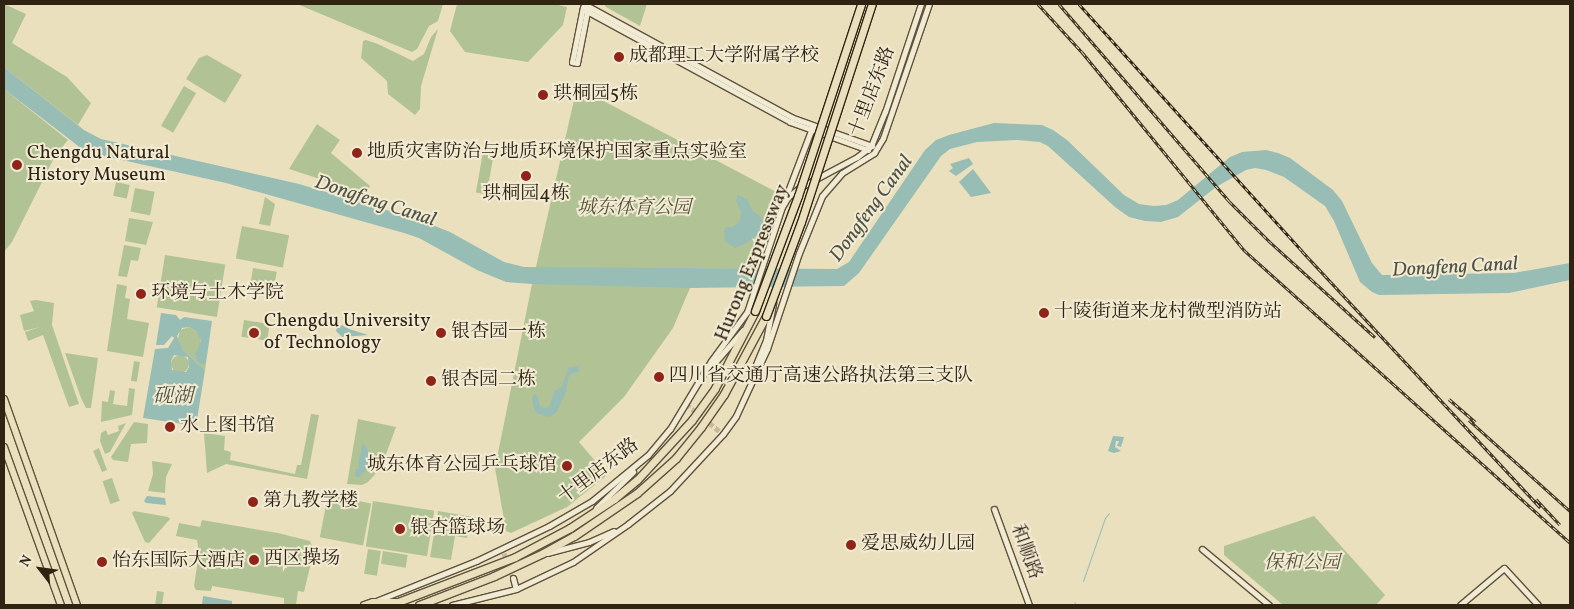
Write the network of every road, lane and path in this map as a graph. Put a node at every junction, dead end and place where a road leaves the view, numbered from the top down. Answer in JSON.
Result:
{"nodes":[{"id":1,"x":861,"y":4,"type":"edge"},
{"id":2,"x":872,"y":4,"type":"edge"},
{"id":3,"x":921,"y":4,"type":"edge"},
{"id":4,"x":929,"y":4,"type":"edge"},
{"id":5,"x":586,"y":6,"type":"edge"},
{"id":6,"x":812,"y":128,"type":"junction"},
{"id":7,"x":869,"y":148,"type":"junction"},
{"id":8,"x":876,"y":151,"type":"junction"},
{"id":9,"x":782,"y":207,"type":"junction"},
{"id":10,"x":754,"y":314,"type":"junction"},
{"id":11,"x":768,"y":317,"type":"junction"},
{"id":12,"x":696,"y":387,"type":"junction"},
{"id":13,"x":4,"y":399,"type":"edge"},
{"id":14,"x":736,"y":416,"type":"junction"},
{"id":15,"x":4,"y":447,"type":"edge"},
{"id":16,"x":648,"y":455,"type":"junction"},
{"id":17,"x":994,"y":509,"type":"dead end"},
{"id":18,"x":630,"y":523,"type":"junction"},
{"id":19,"x":564,"y":531,"type":"junction"},
{"id":20,"x":1202,"y":549,"type":"dead end"},
{"id":21,"x":541,"y":554,"type":"junction"},
{"id":22,"x":513,"y":578,"type":"tunnel mouth"},
{"id":23,"x":516,"y":589,"type":"junction"},
{"id":24,"x":373,"y":602,"type":"junction"},
{"id":25,"x":398,"y":602,"type":"junction"},
{"id":26,"x":61,"y":605,"type":"edge"},
{"id":27,"x":77,"y":605,"type":"edge"},
{"id":28,"x":364,"y":605,"type":"edge"},
{"id":29,"x":388,"y":605,"type":"edge"},
{"id":30,"x":419,"y":605,"type":"edge"},
{"id":31,"x":452,"y":605,"type":"edge"},
{"id":32,"x":1029,"y":605,"type":"edge"},
{"id":33,"x":1269,"y":605,"type":"edge"},
{"id":34,"x":1460,"y":605,"type":"edge"},
{"id":35,"x":1538,"y":605,"type":"edge"}],
"edges":[{"from":1,"to":10,"type":"highway","name":"Hurong Expressway","bridge":true},
{"from":2,"to":11,"type":"highway","name":"Hurong Expressway","bridge":true},
{"from":3,"to":7,"type":"street","name":"十里店东路"},
{"from":4,"to":8,"type":"street","name":"十里店东路"},
{"from":5,"to":5,"type":"street"},
{"from":5,"to":6,"type":"street"},
{"from":6,"to":7,"type":"street"},
{"from":6,"to":9,"type":"street"},
{"from":7,"to":8,"type":"street"},
{"from":7,"to":9,"type":"street","name":"十里店东路"},
{"from":8,"to":14,"type":"street","name":"十里店东路"},
{"from":9,"to":12,"type":"street","name":"十里店东路"},
{"from":10,"to":12,"type":"street"},
{"from":10,"to":19,"type":"highway","name":"Hurong Expressway"},
{"from":11,"to":14,"type":"street"},
{"from":11,"to":21,"type":"highway","name":"Hurong Expressway"},
{"from":12,"to":16,"type":"street","name":"十里店东路"},
{"from":13,"to":27,"type":"main road"},
{"from":14,"to":18,"type":"street","name":"十里店东路"},
{"from":15,"to":26,"type":"main road"},
{"from":16,"to":19,"type":"street"},
{"from":16,"to":24,"type":"street","name":"十里店东路"},
{"from":17,"to":32,"type":"street","name":"和顺路"},
{"from":18,"to":21,"type":"street"},
{"from":18,"to":23,"type":"street","name":"十里店东路"},
{"from":19,"to":25,"type":"highway","name":"Hurong Expressway"},
{"from":20,"to":33,"type":"street"},
{"from":21,"to":30,"type":"highway","name":"Hurong Expressway"},
{"from":22,"to":23,"type":"street"},
{"from":23,"to":31,"type":"street","name":"十里店东路"},
{"from":24,"to":25,"type":"main road"},
{"from":24,"to":28,"type":"main road"},
{"from":25,"to":29,"type":"main road"},
{"from":34,"to":35,"type":"street"}]}
